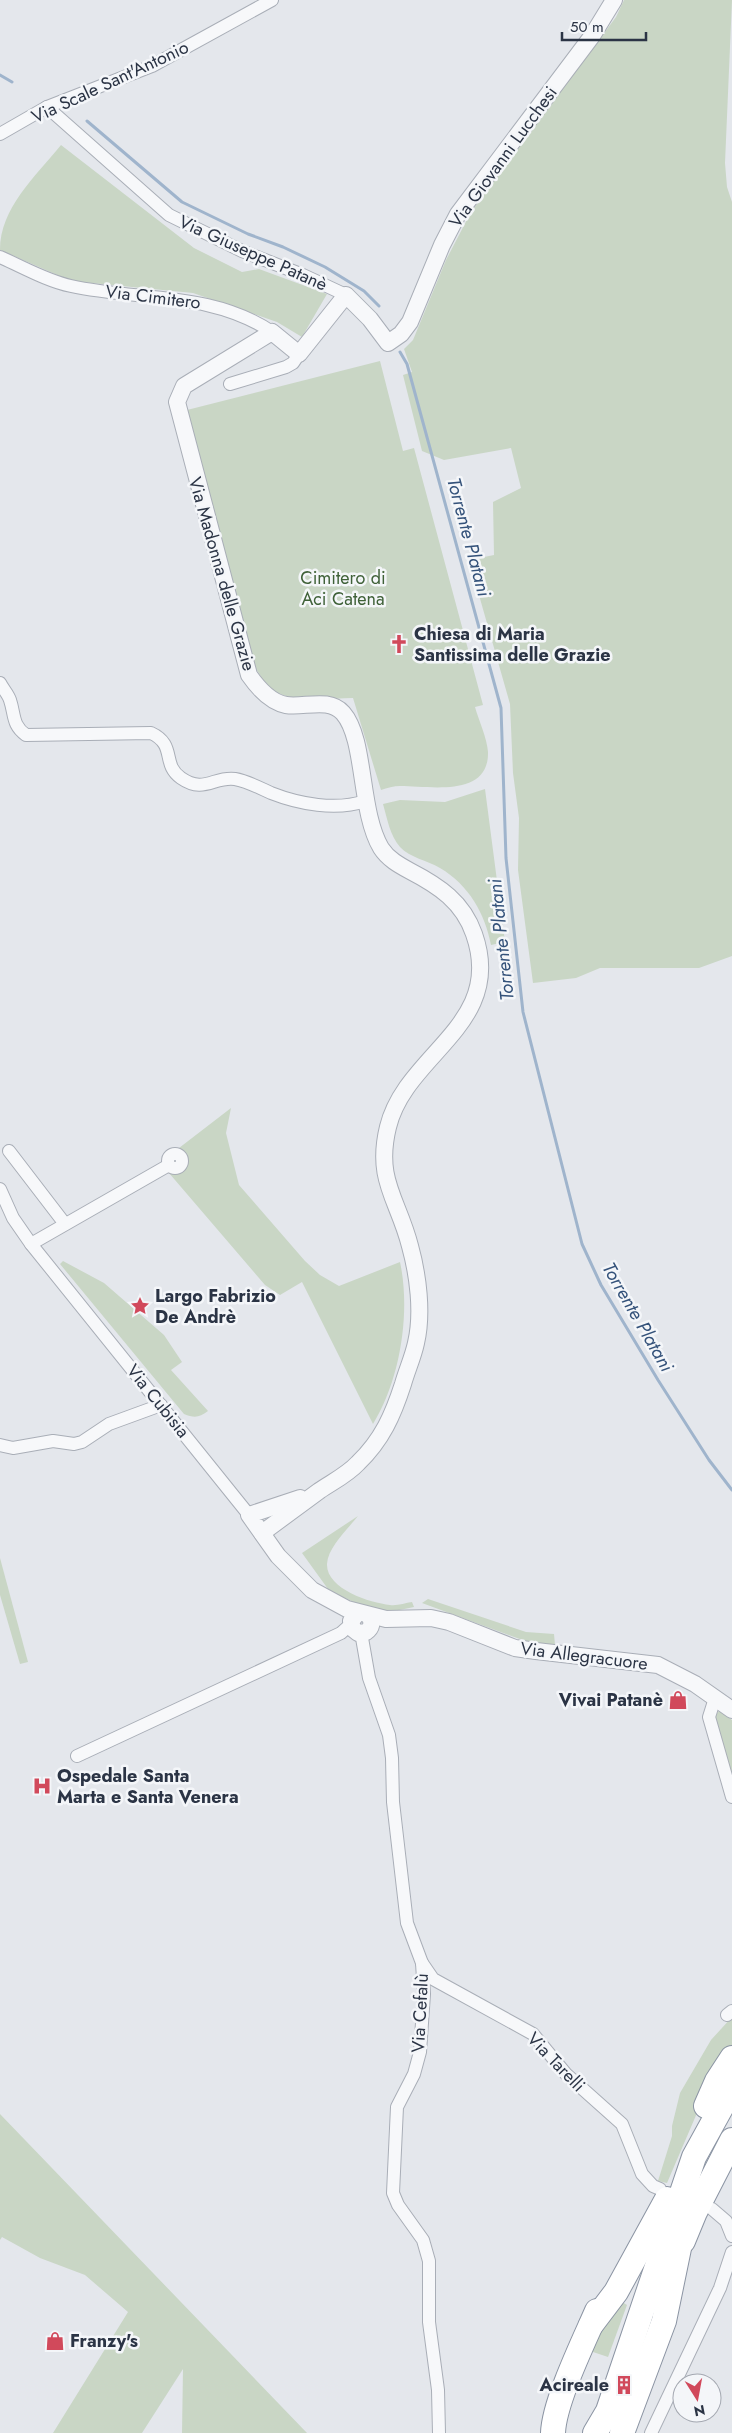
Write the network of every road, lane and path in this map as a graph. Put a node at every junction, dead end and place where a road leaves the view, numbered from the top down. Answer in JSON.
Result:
{"nodes":[{"id":1,"x":272,"y":0,"type":"edge"},
{"id":2,"x":614,"y":0,"type":"edge"},
{"id":3,"x":47,"y":107,"type":"junction"},
{"id":4,"x":0,"y":134,"type":"edge"},
{"id":5,"x":0,"y":257,"type":"edge"},
{"id":6,"x":346,"y":295,"type":"junction"},
{"id":7,"x":272,"y":332,"type":"junction"},
{"id":8,"x":388,"y":343,"type":"joint"},
{"id":9,"x":299,"y":354,"type":"junction"},
{"id":10,"x":230,"y":384,"type":"dead end"},
{"id":11,"x":0,"y":683,"type":"edge"},
{"id":12,"x":365,"y":801,"type":"junction"},
{"id":13,"x":9,"y":1151,"type":"dead end"},
{"id":14,"x":169,"y":1165,"type":"dead end"},
{"id":15,"x":0,"y":1189,"type":"edge"},
{"id":16,"x":65,"y":1224,"type":"junction"},
{"id":17,"x":30,"y":1244,"type":"junction"},
{"id":18,"x":161,"y":1405,"type":"junction"},
{"id":19,"x":0,"y":1445,"type":"edge"},
{"id":20,"x":321,"y":1490,"type":"junction"},
{"id":21,"x":249,"y":1514,"type":"junction"},
{"id":22,"x":262,"y":1533,"type":"junction"},
{"id":23,"x":359,"y":1627,"type":"junction"},
{"id":24,"x":715,"y":1698,"type":"junction"},
{"id":25,"x":732,"y":1710,"type":"edge"},
{"id":26,"x":77,"y":1756,"type":"dead end"},
{"id":27,"x":732,"y":1797,"type":"edge"},
{"id":28,"x":422,"y":1963,"type":"junction"},
{"id":29,"x":732,"y":2058,"type":"edge"},
{"id":30,"x":732,"y":2068,"type":"edge"},
{"id":31,"x":732,"y":2088,"type":"edge"},
{"id":32,"x":732,"y":2107,"type":"edge"},
{"id":33,"x":732,"y":2140,"type":"edge"},
{"id":34,"x":694,"y":2157,"type":"junction"},
{"id":35,"x":665,"y":2207,"type":"junction"},
{"id":36,"x":712,"y":2209,"type":"dead end"},
{"id":37,"x":732,"y":2236,"type":"edge"},
{"id":38,"x":732,"y":2252,"type":"edge"},
{"id":39,"x":668,"y":2258,"type":"junction"},
{"id":40,"x":671,"y":2282,"type":"junction"},
{"id":41,"x":439,"y":2433,"type":"edge"},
{"id":42,"x":553,"y":2433,"type":"edge"},
{"id":43,"x":593,"y":2433,"type":"edge"},
{"id":44,"x":605,"y":2433,"type":"edge"},
{"id":45,"x":612,"y":2433,"type":"edge"},
{"id":46,"x":622,"y":2433,"type":"edge"},
{"id":47,"x":633,"y":2433,"type":"edge"},
{"id":48,"x":651,"y":2433,"type":"edge"}],
"edges":[{"from":1,"to":3,"type":"street","name":"Via Scale Sant'Antonio"},
{"from":2,"to":8,"type":"street","name":"Via Giovanni Lucchesi"},
{"from":3,"to":4,"type":"street","name":"Via Scale Sant'Antonio"},
{"from":3,"to":6,"type":"street","name":"Via Giuseppe Patanè"},
{"from":5,"to":7,"type":"street","name":"Via Cimitero"},
{"from":6,"to":8,"type":"street","name":"Via Giuseppe Patanè"},
{"from":6,"to":9,"type":"street"},
{"from":7,"to":9,"type":"street","name":"Via Cimitero"},
{"from":7,"to":12,"type":"street","name":"Via Madonna delle Grazie"},
{"from":9,"to":10,"type":"street"},
{"from":11,"to":12,"type":"street"},
{"from":12,"to":20,"type":"street","name":"Via Madonna delle Grazie"},
{"from":13,"to":16,"type":"street"},
{"from":14,"to":16,"type":"street"},
{"from":15,"to":17,"type":"street","name":"Via Cubisia"},
{"from":16,"to":17,"type":"street"},
{"from":17,"to":18,"type":"street","name":"Via Cubisia"},
{"from":18,"to":19,"type":"street"},
{"from":18,"to":21,"type":"street","name":"Via Cubisia"},
{"from":20,"to":21,"type":"street"},
{"from":20,"to":22,"type":"street"},
{"from":21,"to":22,"type":"street","name":"Via Cubisia"},
{"from":22,"to":23,"type":"street","name":"Via Cubisia"},
{"from":23,"to":24,"type":"street","name":"Via Allegracuore"},
{"from":23,"to":26,"type":"street"},
{"from":23,"to":28,"type":"street","name":"Via Cefalù"},
{"from":24,"to":25,"type":"street","name":"Via Allegracuore"},
{"from":24,"to":27,"type":"street"},
{"from":28,"to":35,"type":"street","name":"Via Tarelli"},
{"from":28,"to":41,"type":"street","name":"Via Cefalù"},
{"from":29,"to":35,"type":"highway"},
{"from":30,"to":34,"type":"highway"},
{"from":31,"to":34,"type":"highway"},
{"from":32,"to":39,"type":"highway"},
{"from":33,"to":39,"type":"highway"},
{"from":34,"to":35,"type":"highway"},
{"from":35,"to":39,"type":"highway"},
{"from":35,"to":42,"type":"highway"},
{"from":35,"to":44,"type":"highway"},
{"from":36,"to":37,"type":"street"},
{"from":38,"to":48,"type":"street"},
{"from":39,"to":40,"type":"highway"},
{"from":39,"to":43,"type":"highway"},
{"from":40,"to":45,"type":"highway"},
{"from":40,"to":46,"type":"highway"},
{"from":40,"to":47,"type":"highway"}]}
